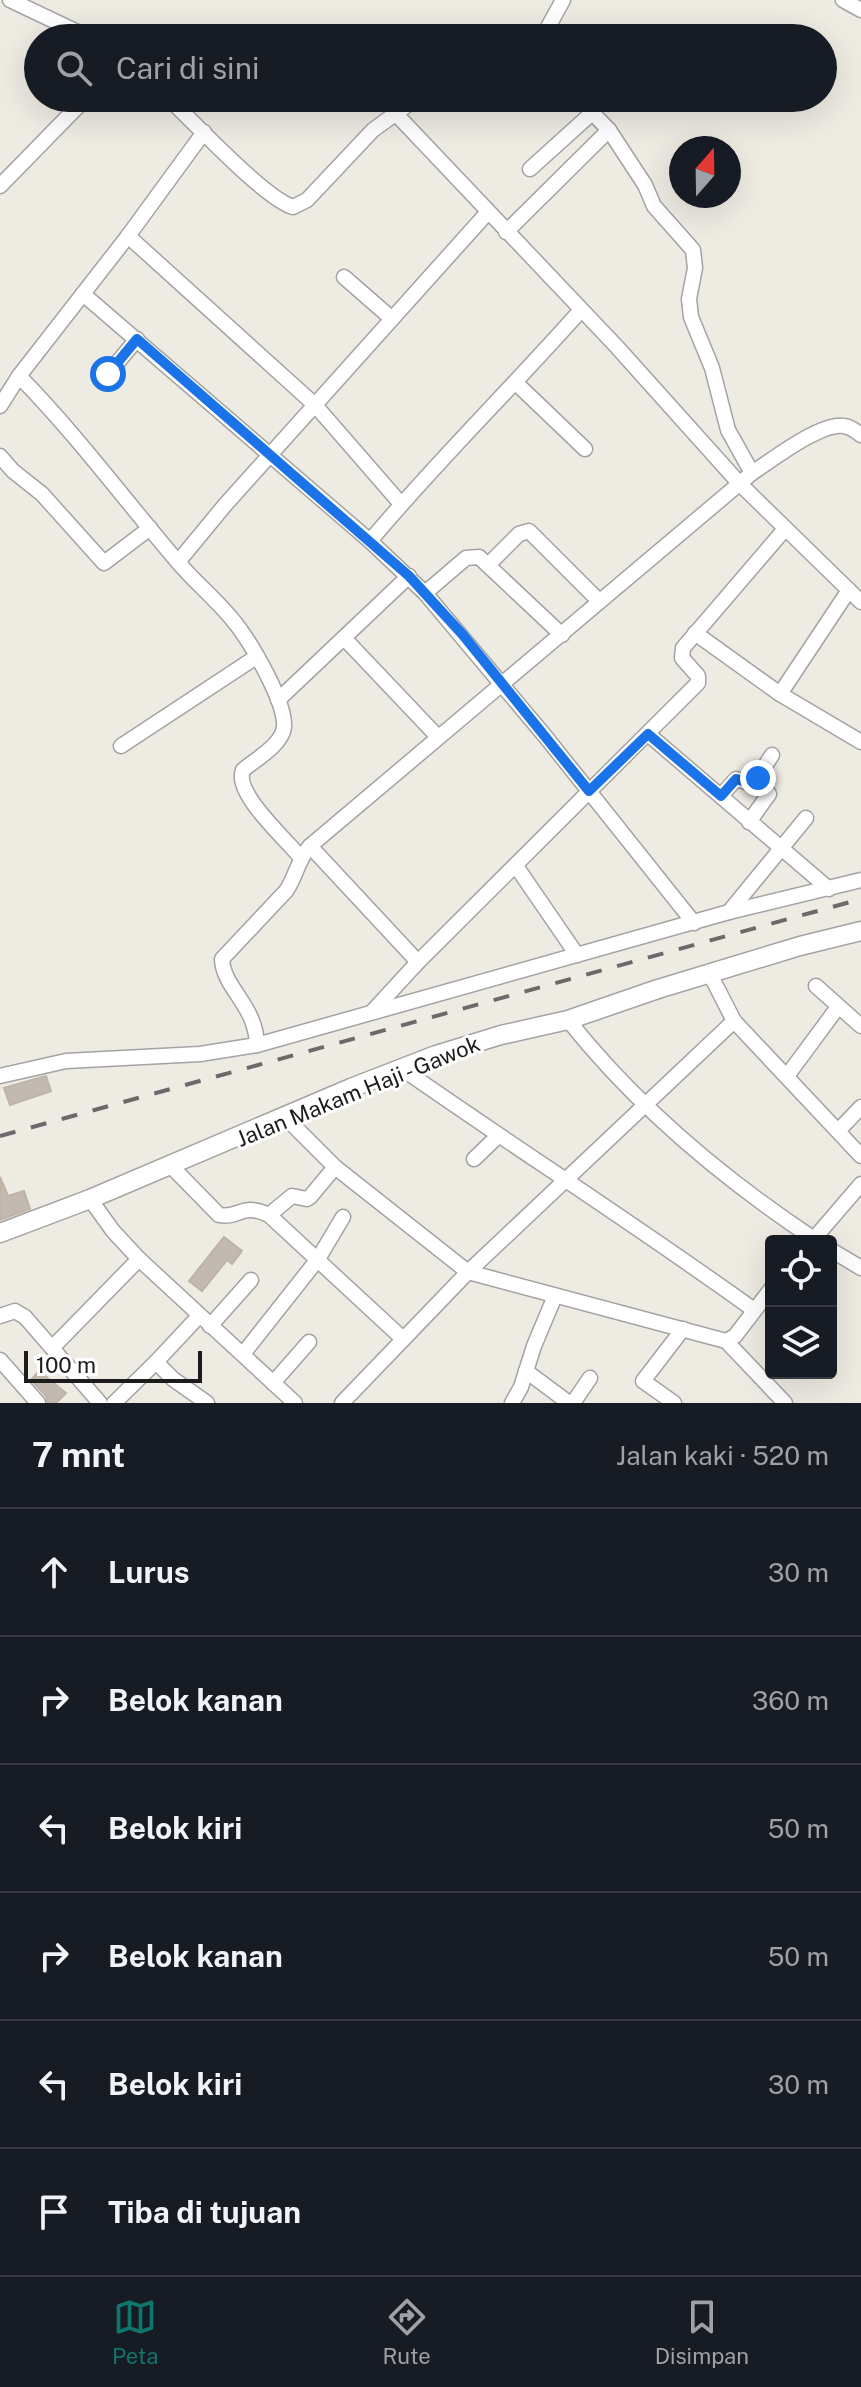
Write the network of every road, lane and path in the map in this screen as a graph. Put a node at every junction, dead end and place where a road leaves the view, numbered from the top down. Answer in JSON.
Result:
{"nodes":[{"id":1,"x":10,"y":0,"type":"edge"},
{"id":2,"x":563,"y":0,"type":"edge"},
{"id":3,"x":843,"y":0,"type":"edge"},
{"id":4,"x":861,"y":10,"type":"edge"},
{"id":5,"x":61,"y":24,"type":"edge"},
{"id":6,"x":550,"y":24,"type":"edge"},
{"id":7,"x":72,"y":112,"type":"edge"},
{"id":8,"x":183,"y":112,"type":"edge"},
{"id":9,"x":399,"y":112,"type":"edge"},
{"id":10,"x":592,"y":113,"type":"joint"},
{"id":11,"x":396,"y":114,"type":"junction"},
{"id":12,"x":609,"y":130,"type":"junction"},
{"id":13,"x":204,"y":132,"type":"junction"},
{"id":14,"x":0,"y":161,"type":"edge"},
{"id":15,"x":530,"y":169,"type":"dead end"},
{"id":16,"x":14,"y":171,"type":"junction"},
{"id":17,"x":0,"y":186,"type":"edge"},
{"id":18,"x":488,"y":212,"type":"junction"},
{"id":19,"x":506,"y":232,"type":"junction"},
{"id":20,"x":128,"y":236,"type":"junction"},
{"id":21,"x":344,"y":277,"type":"dead end"},
{"id":22,"x":83,"y":294,"type":"junction"},
{"id":23,"x":581,"y":310,"type":"junction"},
{"id":24,"x":391,"y":318,"type":"junction"},
{"id":25,"x":137,"y":339,"type":"junction"},
{"id":26,"x":108,"y":374,"type":"dead end"},
{"id":27,"x":19,"y":376,"type":"junction"},
{"id":28,"x":516,"y":383,"type":"junction"},
{"id":29,"x":315,"y":405,"type":"junction"},
{"id":30,"x":0,"y":406,"type":"edge"},
{"id":31,"x":861,"y":435,"type":"edge"},
{"id":32,"x":585,"y":449,"type":"dead end"},
{"id":33,"x":269,"y":455,"type":"junction"},
{"id":34,"x":0,"y":456,"type":"edge"},
{"id":35,"x":752,"y":473,"type":"junction"},
{"id":36,"x":739,"y":483,"type":"junction"},
{"id":37,"x":401,"y":504,"type":"junction"},
{"id":38,"x":150,"y":528,"type":"junction"},
{"id":39,"x":785,"y":529,"type":"junction"},
{"id":40,"x":370,"y":541,"type":"junction"},
{"id":41,"x":178,"y":562,"type":"junction"},
{"id":42,"x":488,"y":565,"type":"junction"},
{"id":43,"x":409,"y":576,"type":"junction"},
{"id":44,"x":849,"y":590,"type":"junction"},
{"id":45,"x":425,"y":593,"type":"junction"},
{"id":46,"x":599,"y":601,"type":"junction"},
{"id":47,"x":861,"y":602,"type":"edge"},
{"id":48,"x":695,"y":633,"type":"junction"},
{"id":49,"x":562,"y":635,"type":"junction"},
{"id":50,"x":344,"y":638,"type":"junction"},
{"id":51,"x":256,"y":657,"type":"junction"},
{"id":52,"x":502,"y":686,"type":"junction"},
{"id":53,"x":780,"y":694,"type":"junction"},
{"id":54,"x":278,"y":700,"type":"junction"},
{"id":55,"x":648,"y":734,"type":"junction"},
{"id":56,"x":438,"y":737,"type":"junction"},
{"id":57,"x":861,"y":742,"type":"edge"},
{"id":58,"x":121,"y":746,"type":"dead end"},
{"id":59,"x":772,"y":755,"type":"dead end"},
{"id":60,"x":589,"y":791,"type":"junction"},
{"id":61,"x":769,"y":794,"type":"dead end"},
{"id":62,"x":721,"y":796,"type":"junction"},
{"id":63,"x":806,"y":818,"type":"dead end"},
{"id":64,"x":749,"y":822,"type":"junction"},
{"id":65,"x":781,"y":849,"type":"junction"},
{"id":66,"x":305,"y":852,"type":"junction"},
{"id":67,"x":516,"y":866,"type":"junction"},
{"id":68,"x":861,"y":880,"type":"edge"},
{"id":69,"x":829,"y":889,"type":"junction"},
{"id":70,"x":729,"y":912,"type":"junction"},
{"id":71,"x":694,"y":923,"type":"junction"},
{"id":72,"x":861,"y":931,"type":"edge"},
{"id":73,"x":577,"y":955,"type":"junction"},
{"id":74,"x":418,"y":962,"type":"junction"},
{"id":75,"x":710,"y":974,"type":"junction"},
{"id":76,"x":816,"y":986,"type":"dead end"},
{"id":77,"x":838,"y":1007,"type":"junction"},
{"id":78,"x":372,"y":1013,"type":"junction"},
{"id":79,"x":568,"y":1020,"type":"junction"},
{"id":80,"x":734,"y":1021,"type":"junction"},
{"id":81,"x":861,"y":1026,"type":"edge"},
{"id":82,"x":257,"y":1045,"type":"junction"},
{"id":83,"x":404,"y":1070,"type":"junction"},
{"id":84,"x":0,"y":1076,"type":"edge"},
{"id":85,"x":787,"y":1076,"type":"junction"},
{"id":86,"x":645,"y":1107,"type":"junction"},
{"id":87,"x":861,"y":1107,"type":"edge"},
{"id":88,"x":285,"y":1117,"type":"junction"},
{"id":89,"x":839,"y":1130,"type":"junction"},
{"id":90,"x":498,"y":1136,"type":"junction"},
{"id":91,"x":861,"y":1156,"type":"edge"},
{"id":92,"x":474,"y":1159,"type":"dead end"},
{"id":93,"x":171,"y":1166,"type":"junction"},
{"id":94,"x":335,"y":1167,"type":"junction"},
{"id":95,"x":567,"y":1179,"type":"junction"},
{"id":96,"x":861,"y":1184,"type":"edge"},
{"id":97,"x":90,"y":1199,"type":"junction"},
{"id":98,"x":269,"y":1215,"type":"junction"},
{"id":99,"x":343,"y":1217,"type":"dead end"},
{"id":100,"x":0,"y":1233,"type":"edge"},
{"id":101,"x":807,"y":1235,"type":"edge"},
{"id":102,"x":818,"y":1235,"type":"edge"},
{"id":103,"x":837,"y":1254,"type":"edge"},
{"id":104,"x":139,"y":1259,"type":"junction"},
{"id":105,"x":318,"y":1259,"type":"junction"},
{"id":106,"x":861,"y":1268,"type":"edge"},
{"id":107,"x":468,"y":1272,"type":"junction"},
{"id":108,"x":251,"y":1280,"type":"dead end"},
{"id":109,"x":555,"y":1296,"type":"junction"},
{"id":110,"x":765,"y":1296,"type":"edge"},
{"id":111,"x":754,"y":1310,"type":"junction"},
{"id":112,"x":0,"y":1316,"type":"edge"},
{"id":113,"x":204,"y":1321,"type":"junction"},
{"id":114,"x":683,"y":1329,"type":"junction"},
{"id":115,"x":402,"y":1338,"type":"junction"},
{"id":116,"x":726,"y":1341,"type":"junction"},
{"id":117,"x":309,"y":1342,"type":"dead end"},
{"id":118,"x":53,"y":1347,"type":"junction"},
{"id":119,"x":243,"y":1354,"type":"junction"},
{"id":120,"x":0,"y":1360,"type":"edge"},
{"id":121,"x":156,"y":1362,"type":"junction"},
{"id":122,"x":526,"y":1371,"type":"junction"},
{"id":123,"x":590,"y":1378,"type":"dead end"},
{"id":124,"x":273,"y":1383,"type":"junction"},
{"id":125,"x":289,"y":1401,"type":"edge"},
{"id":126,"x":38,"y":1403,"type":"edge"},
{"id":127,"x":100,"y":1403,"type":"edge"},
{"id":128,"x":114,"y":1403,"type":"edge"},
{"id":129,"x":207,"y":1403,"type":"edge"},
{"id":130,"x":342,"y":1403,"type":"edge"},
{"id":131,"x":512,"y":1403,"type":"edge"},
{"id":132,"x":571,"y":1403,"type":"edge"},
{"id":133,"x":674,"y":1403,"type":"edge"},
{"id":134,"x":785,"y":1403,"type":"edge"}],
"edges":[{"from":1,"to":5,"type":"street"},
{"from":2,"to":6,"type":"street"},
{"from":3,"to":4,"type":"street"},
{"from":7,"to":16,"type":"street"},
{"from":8,"to":13,"type":"street"},
{"from":9,"to":11,"type":"street"},
{"from":10,"to":12,"type":"street"},
{"from":10,"to":15,"type":"street"},
{"from":11,"to":13,"type":"street"},
{"from":11,"to":18,"type":"street"},
{"from":12,"to":19,"type":"street"},
{"from":12,"to":35,"type":"street"},
{"from":13,"to":20,"type":"street"},
{"from":14,"to":16,"type":"street"},
{"from":16,"to":17,"type":"street"},
{"from":18,"to":19,"type":"street"},
{"from":18,"to":24,"type":"street"},
{"from":19,"to":23,"type":"street"},
{"from":20,"to":22,"type":"street"},
{"from":20,"to":29,"type":"street"},
{"from":21,"to":24,"type":"street"},
{"from":22,"to":25,"type":"street"},
{"from":22,"to":27,"type":"street"},
{"from":23,"to":28,"type":"street"},
{"from":23,"to":36,"type":"street"},
{"from":24,"to":29,"type":"street"},
{"from":25,"to":26,"type":"street"},
{"from":25,"to":33,"type":"street"},
{"from":27,"to":30,"type":"street"},
{"from":27,"to":38,"type":"street"},
{"from":28,"to":32,"type":"street"},
{"from":28,"to":37,"type":"street"},
{"from":29,"to":33,"type":"street"},
{"from":29,"to":37,"type":"street"},
{"from":31,"to":35,"type":"street"},
{"from":33,"to":40,"type":"street"},
{"from":33,"to":41,"type":"street"},
{"from":34,"to":38,"type":"street"},
{"from":35,"to":36,"type":"street"},
{"from":36,"to":39,"type":"street"},
{"from":36,"to":46,"type":"street"},
{"from":37,"to":40,"type":"street"},
{"from":38,"to":41,"type":"street"},
{"from":39,"to":44,"type":"street"},
{"from":39,"to":48,"type":"street"},
{"from":40,"to":43,"type":"street"},
{"from":41,"to":51,"type":"street"},
{"from":42,"to":45,"type":"street"},
{"from":42,"to":46,"type":"street"},
{"from":42,"to":49,"type":"street"},
{"from":43,"to":45,"type":"street"},
{"from":43,"to":50,"type":"street"},
{"from":44,"to":47,"type":"street"},
{"from":44,"to":53,"type":"street"},
{"from":45,"to":52,"type":"street"},
{"from":46,"to":49,"type":"street"},
{"from":48,"to":53,"type":"street"},
{"from":48,"to":55,"type":"street"},
{"from":49,"to":52,"type":"street"},
{"from":50,"to":54,"type":"street"},
{"from":50,"to":56,"type":"street"},
{"from":51,"to":54,"type":"street"},
{"from":51,"to":58,"type":"street"},
{"from":52,"to":56,"type":"street"},
{"from":52,"to":60,"type":"street"},
{"from":53,"to":57,"type":"street"},
{"from":54,"to":66,"type":"street"},
{"from":55,"to":60,"type":"street"},
{"from":55,"to":62,"type":"street"},
{"from":56,"to":66,"type":"street"},
{"from":59,"to":62,"type":"street"},
{"from":60,"to":67,"type":"street"},
{"from":60,"to":71,"type":"street"},
{"from":61,"to":64,"type":"street"},
{"from":62,"to":64,"type":"street"},
{"from":63,"to":65,"type":"street"},
{"from":64,"to":65,"type":"street"},
{"from":65,"to":69,"type":"street"},
{"from":65,"to":70,"type":"street"},
{"from":66,"to":74,"type":"street"},
{"from":66,"to":82,"type":"street"},
{"from":67,"to":73,"type":"street"},
{"from":67,"to":74,"type":"street"},
{"from":68,"to":69,"type":"street"},
{"from":69,"to":70,"type":"street"},
{"from":70,"to":71,"type":"street"},
{"from":71,"to":73,"type":"street"},
{"from":72,"to":75,"type":"street","name":"Jalan Makam Haji - Gawok"},
{"from":73,"to":78,"type":"street"},
{"from":74,"to":78,"type":"street"},
{"from":75,"to":79,"type":"street","name":"Jalan Makam Haji - Gawok"},
{"from":75,"to":80,"type":"street"},
{"from":76,"to":77,"type":"street"},
{"from":77,"to":81,"type":"street"},
{"from":77,"to":85,"type":"street"},
{"from":78,"to":82,"type":"street"},
{"from":79,"to":83,"type":"street","name":"Jalan Makam Haji - Gawok"},
{"from":79,"to":86,"type":"street"},
{"from":80,"to":85,"type":"street"},
{"from":80,"to":86,"type":"street"},
{"from":82,"to":84,"type":"street"},
{"from":83,"to":88,"type":"street","name":"Jalan Makam Haji - Gawok"},
{"from":83,"to":90,"type":"street"},
{"from":85,"to":89,"type":"street"},
{"from":86,"to":95,"type":"street"},
{"from":86,"to":101,"type":"street"},
{"from":87,"to":89,"type":"street"},
{"from":88,"to":93,"type":"street","name":"Jalan Makam Haji - Gawok"},
{"from":88,"to":94,"type":"street"},
{"from":89,"to":91,"type":"street"},
{"from":90,"to":92,"type":"street"},
{"from":90,"to":95,"type":"street"},
{"from":93,"to":97,"type":"street","name":"Jalan Makam Haji - Gawok"},
{"from":93,"to":98,"type":"street"},
{"from":94,"to":98,"type":"street"},
{"from":94,"to":107,"type":"street"},
{"from":95,"to":107,"type":"street"},
{"from":95,"to":111,"type":"street"},
{"from":96,"to":102,"type":"street"},
{"from":97,"to":100,"type":"street","name":"Jalan Makam Haji - Gawok"},
{"from":97,"to":104,"type":"street"},
{"from":98,"to":105,"type":"street"},
{"from":99,"to":105,"type":"street"},
{"from":103,"to":106,"type":"street"},
{"from":104,"to":113,"type":"street"},
{"from":104,"to":118,"type":"street"},
{"from":105,"to":115,"type":"street"},
{"from":105,"to":119,"type":"street"},
{"from":107,"to":109,"type":"street"},
{"from":107,"to":115,"type":"street"},
{"from":108,"to":113,"type":"street"},
{"from":109,"to":114,"type":"street"},
{"from":109,"to":122,"type":"street"},
{"from":110,"to":111,"type":"street"},
{"from":111,"to":116,"type":"street"},
{"from":112,"to":118,"type":"street"},
{"from":113,"to":119,"type":"street"},
{"from":113,"to":121,"type":"street"},
{"from":114,"to":116,"type":"street"},
{"from":114,"to":133,"type":"street"},
{"from":115,"to":130,"type":"street"},
{"from":116,"to":134,"type":"street"},
{"from":117,"to":124,"type":"street"},
{"from":118,"to":127,"type":"street"},
{"from":119,"to":124,"type":"street"},
{"from":120,"to":126,"type":"street"},
{"from":121,"to":128,"type":"street"},
{"from":121,"to":129,"type":"street"},
{"from":122,"to":131,"type":"street"},
{"from":122,"to":132,"type":"street"},
{"from":123,"to":132,"type":"street"},
{"from":124,"to":125,"type":"street"}]}
